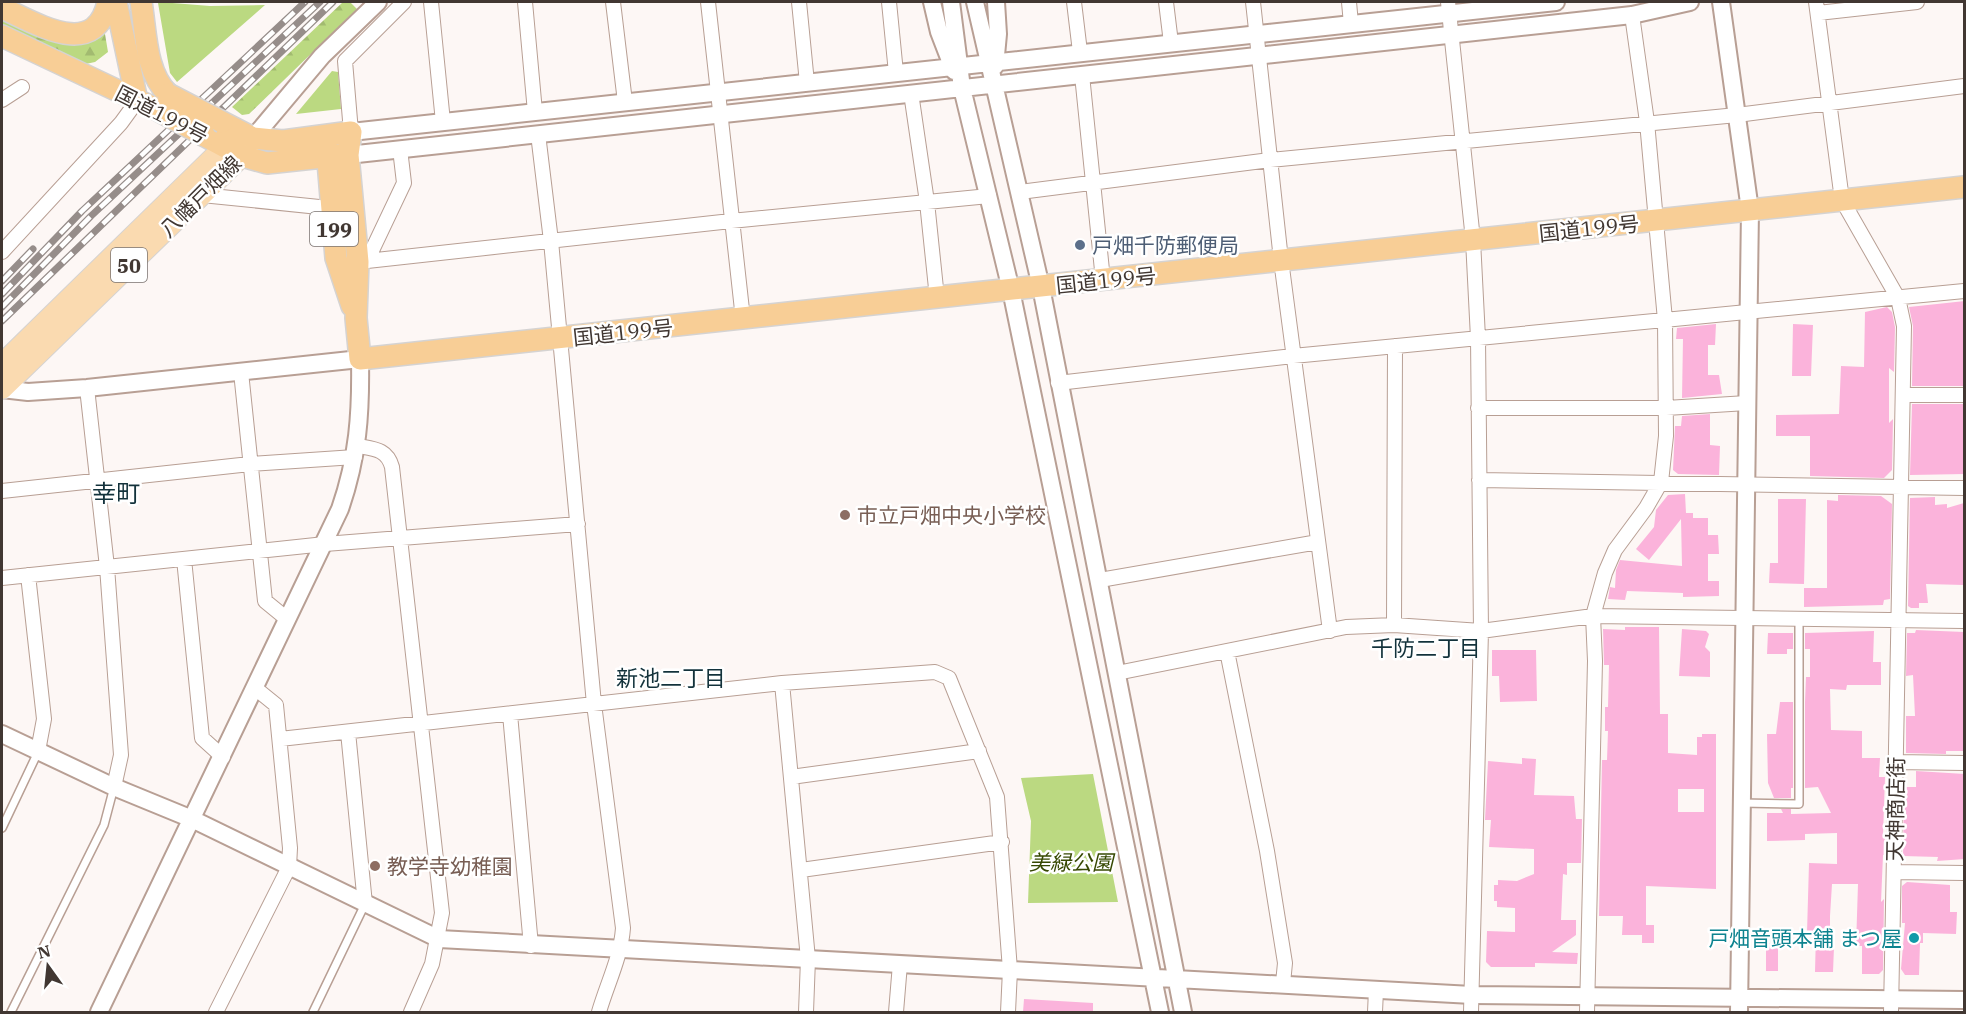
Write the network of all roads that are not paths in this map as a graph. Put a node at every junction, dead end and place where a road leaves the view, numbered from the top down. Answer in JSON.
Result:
{"nodes":[{"id":1,"x":108,"y":2,"type":"edge"},
{"id":2,"x":116,"y":2,"type":"edge"},
{"id":3,"x":141,"y":2,"type":"edge"},
{"id":4,"x":378,"y":2,"type":"edge"},
{"id":5,"x":404,"y":2,"type":"edge"},
{"id":6,"x":431,"y":2,"type":"edge"},
{"id":7,"x":525,"y":2,"type":"edge"},
{"id":8,"x":613,"y":2,"type":"edge"},
{"id":9,"x":708,"y":2,"type":"edge"},
{"id":10,"x":799,"y":2,"type":"edge"},
{"id":11,"x":890,"y":2,"type":"edge"},
{"id":12,"x":932,"y":2,"type":"edge"},
{"id":13,"x":951,"y":2,"type":"edge"},
{"id":14,"x":975,"y":2,"type":"edge"},
{"id":15,"x":996,"y":2,"type":"edge"},
{"id":16,"x":1074,"y":2,"type":"edge"},
{"id":17,"x":1166,"y":2,"type":"edge"},
{"id":18,"x":1253,"y":2,"type":"edge"},
{"id":19,"x":1349,"y":2,"type":"edge"},
{"id":20,"x":1545,"y":2,"type":"edge"},
{"id":21,"x":1690,"y":2,"type":"edge"},
{"id":22,"x":1721,"y":2,"type":"edge"},
{"id":23,"x":1917,"y":2,"type":"edge"},
{"id":24,"x":1448,"y":7,"type":"edge"},
{"id":25,"x":1817,"y":7,"type":"edge"},
{"id":26,"x":2,"y":8,"type":"edge"},
{"id":27,"x":1632,"y":15,"type":"junction"},
{"id":28,"x":1351,"y":24,"type":"junction"},
{"id":29,"x":1256,"y":33,"type":"junction"},
{"id":30,"x":2,"y":36,"type":"edge"},
{"id":31,"x":1451,"y":36,"type":"junction"},
{"id":32,"x":1171,"y":43,"type":"junction"},
{"id":33,"x":1080,"y":52,"type":"junction"},
{"id":34,"x":1259,"y":56,"type":"junction"},
{"id":35,"x":992,"y":61,"type":"junction"},
{"id":36,"x":956,"y":65,"type":"junction"},
{"id":37,"x":896,"y":73,"type":"junction"},
{"id":38,"x":1082,"y":75,"type":"junction"},
{"id":39,"x":807,"y":83,"type":"junction"},
{"id":40,"x":994,"y":85,"type":"junction"},
{"id":41,"x":1965,"y":86,"type":"edge"},
{"id":42,"x":22,"y":87,"type":"dead end"},
{"id":43,"x":962,"y":88,"type":"junction"},
{"id":44,"x":717,"y":92,"type":"junction"},
{"id":45,"x":911,"y":93,"type":"junction"},
{"id":46,"x":2,"y":100,"type":"edge"},
{"id":47,"x":152,"y":101,"type":"junction"},
{"id":48,"x":625,"y":102,"type":"junction"},
{"id":49,"x":1829,"y":103,"type":"junction"},
{"id":50,"x":535,"y":112,"type":"junction"},
{"id":51,"x":720,"y":114,"type":"junction"},
{"id":52,"x":1737,"y":115,"type":"junction"},
{"id":53,"x":443,"y":122,"type":"junction"},
{"id":54,"x":1647,"y":122,"type":"junction"},
{"id":55,"x":351,"y":132,"type":"junction"},
{"id":56,"x":538,"y":134,"type":"junction"},
{"id":57,"x":253,"y":138,"type":"junction"},
{"id":58,"x":1464,"y":140,"type":"junction"},
{"id":59,"x":334,"y":149,"type":"junction"},
{"id":60,"x":400,"y":149,"type":"junction"},
{"id":61,"x":233,"y":151,"type":"junction"},
{"id":62,"x":1270,"y":160,"type":"junction"},
{"id":63,"x":1094,"y":183,"type":"junction"},
{"id":64,"x":1965,"y":188,"type":"edge"},
{"id":65,"x":1020,"y":192,"type":"junction"},
{"id":66,"x":202,"y":195,"type":"junction"},
{"id":67,"x":988,"y":196,"type":"junction"},
{"id":68,"x":1842,"y":200,"type":"junction"},
{"id":69,"x":927,"y":202,"type":"junction"},
{"id":70,"x":1750,"y":210,"type":"junction"},
{"id":71,"x":333,"y":220,"type":"junction"},
{"id":72,"x":731,"y":221,"type":"junction"},
{"id":73,"x":1654,"y":221,"type":"junction"},
{"id":74,"x":1473,"y":240,"type":"junction"},
{"id":75,"x":551,"y":241,"type":"junction"},
{"id":76,"x":2,"y":252,"type":"edge"},
{"id":77,"x":1281,"y":260,"type":"junction"},
{"id":78,"x":362,"y":262,"type":"junction"},
{"id":79,"x":1103,"y":280,"type":"junction"},
{"id":80,"x":1041,"y":287,"type":"junction"},
{"id":81,"x":1011,"y":290,"type":"junction"},
{"id":82,"x":1965,"y":291,"type":"edge"},
{"id":83,"x":938,"y":298,"type":"junction"},
{"id":84,"x":1898,"y":298,"type":"junction"},
{"id":85,"x":1749,"y":312,"type":"junction"},
{"id":86,"x":356,"y":318,"type":"junction"},
{"id":87,"x":743,"y":319,"type":"junction"},
{"id":88,"x":1665,"y":320,"type":"junction"},
{"id":89,"x":560,"y":338,"type":"junction"},
{"id":90,"x":1478,"y":338,"type":"junction"},
{"id":91,"x":1395,"y":346,"type":"junction"},
{"id":92,"x":1293,"y":356,"type":"junction"},
{"id":93,"x":360,"y":359,"type":"junction"},
{"id":94,"x":2,"y":364,"type":"edge"},
{"id":95,"x":241,"y":372,"type":"junction"},
{"id":96,"x":1058,"y":383,"type":"junction"},
{"id":97,"x":87,"y":388,"type":"junction"},
{"id":98,"x":2,"y":389,"type":"edge"},
{"id":99,"x":1904,"y":394,"type":"junction"},
{"id":100,"x":1965,"y":395,"type":"edge"},
{"id":101,"x":1747,"y":403,"type":"junction"},
{"id":102,"x":1479,"y":408,"type":"junction"},
{"id":103,"x":1666,"y":408,"type":"junction"},
{"id":104,"x":356,"y":451,"type":"junction"},
{"id":105,"x":250,"y":464,"type":"junction"},
{"id":106,"x":1479,"y":480,"type":"junction"},
{"id":107,"x":1661,"y":482,"type":"junction"},
{"id":108,"x":97,"y":483,"type":"junction"},
{"id":109,"x":1746,"y":486,"type":"junction"},
{"id":110,"x":1901,"y":488,"type":"junction"},
{"id":111,"x":1965,"y":488,"type":"edge"},
{"id":112,"x":2,"y":491,"type":"edge"},
{"id":113,"x":578,"y":524,"type":"junction"},
{"id":114,"x":400,"y":538,"type":"junction"},
{"id":115,"x":1318,"y":542,"type":"junction"},
{"id":116,"x":325,"y":544,"type":"junction"},
{"id":117,"x":260,"y":551,"type":"junction"},
{"id":118,"x":184,"y":559,"type":"junction"},
{"id":119,"x":107,"y":567,"type":"junction"},
{"id":120,"x":28,"y":575,"type":"junction"},
{"id":121,"x":2,"y":578,"type":"edge"},
{"id":122,"x":1100,"y":580,"type":"junction"},
{"id":123,"x":1593,"y":616,"type":"junction"},
{"id":124,"x":1744,"y":617,"type":"junction"},
{"id":125,"x":1799,"y":618,"type":"junction"},
{"id":126,"x":287,"y":619,"type":"junction"},
{"id":127,"x":1898,"y":619,"type":"junction"},
{"id":128,"x":1965,"y":621,"type":"edge"},
{"id":129,"x":1394,"y":626,"type":"junction"},
{"id":130,"x":1330,"y":631,"type":"junction"},
{"id":131,"x":1481,"y":631,"type":"junction"},
{"id":132,"x":1227,"y":651,"type":"junction"},
{"id":133,"x":1117,"y":673,"type":"junction"},
{"id":134,"x":782,"y":682,"type":"junction"},
{"id":135,"x":255,"y":688,"type":"junction"},
{"id":136,"x":594,"y":704,"type":"junction"},
{"id":137,"x":510,"y":714,"type":"junction"},
{"id":138,"x":422,"y":724,"type":"junction"},
{"id":139,"x":348,"y":732,"type":"junction"},
{"id":140,"x":2,"y":734,"type":"edge"},
{"id":141,"x":280,"y":739,"type":"junction"},
{"id":142,"x":38,"y":751,"type":"junction"},
{"id":143,"x":979,"y":751,"type":"junction"},
{"id":144,"x":223,"y":757,"type":"junction"},
{"id":145,"x":1895,"y":762,"type":"junction"},
{"id":146,"x":1965,"y":763,"type":"edge"},
{"id":147,"x":791,"y":777,"type":"junction"},
{"id":148,"x":114,"y":788,"type":"junction"},
{"id":149,"x":1742,"y":803,"type":"junction"},
{"id":150,"x":192,"y":819,"type":"junction"},
{"id":151,"x":2,"y":828,"type":"edge"},
{"id":152,"x":1002,"y":842,"type":"junction"},
{"id":153,"x":289,"y":867,"type":"junction"},
{"id":154,"x":801,"y":870,"type":"junction"},
{"id":155,"x":1894,"y":872,"type":"junction"},
{"id":156,"x":1965,"y":873,"type":"edge"},
{"id":157,"x":365,"y":904,"type":"junction"},
{"id":158,"x":439,"y":939,"type":"junction"},
{"id":159,"x":531,"y":946,"type":"junction"},
{"id":160,"x":621,"y":950,"type":"junction"},
{"id":161,"x":808,"y":959,"type":"junction"},
{"id":162,"x":900,"y":964,"type":"junction"},
{"id":163,"x":1010,"y":970,"type":"junction"},
{"id":164,"x":1152,"y":977,"type":"junction"},
{"id":165,"x":1176,"y":979,"type":"junction"},
{"id":166,"x":1283,"y":983,"type":"junction"},
{"id":167,"x":1376,"y":990,"type":"junction"},
{"id":168,"x":1472,"y":995,"type":"junction"},
{"id":169,"x":1965,"y":1000,"type":"edge"},
{"id":170,"x":1587,"y":1005,"type":"edge"},
{"id":171,"x":1740,"y":1005,"type":"edge"},
{"id":172,"x":1892,"y":1006,"type":"edge"},
{"id":173,"x":11,"y":1012,"type":"edge"},
{"id":174,"x":99,"y":1012,"type":"edge"},
{"id":175,"x":216,"y":1012,"type":"edge"},
{"id":176,"x":313,"y":1012,"type":"edge"},
{"id":177,"x":411,"y":1012,"type":"edge"},
{"id":178,"x":599,"y":1012,"type":"edge"},
{"id":179,"x":806,"y":1012,"type":"edge"},
{"id":180,"x":896,"y":1012,"type":"edge"},
{"id":181,"x":1008,"y":1012,"type":"edge"},
{"id":182,"x":1160,"y":1012,"type":"edge"},
{"id":183,"x":1183,"y":1012,"type":"edge"},
{"id":184,"x":1375,"y":1012,"type":"edge"},
{"id":185,"x":1471,"y":1012,"type":"edge"}],
"edges":[{"from":1,"to":26,"type":"highway"},
{"from":2,"to":47,"type":"highway"},
{"from":3,"to":47,"type":"highway","name":"国道199号"},
{"from":4,"to":57,"type":"street"},
{"from":5,"to":55,"type":"street"},
{"from":6,"to":53,"type":"street"},
{"from":7,"to":50,"type":"street"},
{"from":8,"to":48,"type":"street"},
{"from":9,"to":44,"type":"street"},
{"from":10,"to":39,"type":"street"},
{"from":11,"to":37,"type":"street"},
{"from":12,"to":36,"type":"street"},
{"from":13,"to":36,"type":"street"},
{"from":14,"to":35,"type":"street"},
{"from":15,"to":35,"type":"street"},
{"from":16,"to":33,"type":"street"},
{"from":17,"to":32,"type":"street"},
{"from":18,"to":29,"type":"street"},
{"from":19,"to":28,"type":"street"},
{"from":20,"to":24,"type":"street"},
{"from":21,"to":27,"type":"street"},
{"from":22,"to":52,"type":"street"},
{"from":23,"to":25,"type":"street"},
{"from":24,"to":28,"type":"street"},
{"from":24,"to":31,"type":"street"},
{"from":25,"to":49,"type":"street"},
{"from":27,"to":31,"type":"street"},
{"from":27,"to":54,"type":"street"},
{"from":28,"to":29,"type":"street"},
{"from":29,"to":32,"type":"street"},
{"from":29,"to":34,"type":"street"},
{"from":30,"to":47,"type":"highway","name":"国道199号"},
{"from":31,"to":34,"type":"street"},
{"from":31,"to":58,"type":"street"},
{"from":32,"to":33,"type":"street"},
{"from":33,"to":35,"type":"street"},
{"from":34,"to":38,"type":"street"},
{"from":34,"to":62,"type":"street"},
{"from":35,"to":36,"type":"street"},
{"from":35,"to":40,"type":"street"},
{"from":36,"to":37,"type":"street"},
{"from":36,"to":43,"type":"street"},
{"from":37,"to":39,"type":"street"},
{"from":38,"to":40,"type":"street"},
{"from":38,"to":63,"type":"street"},
{"from":39,"to":44,"type":"street"},
{"from":40,"to":43,"type":"street"},
{"from":40,"to":65,"type":"street"},
{"from":41,"to":49,"type":"street"},
{"from":42,"to":46,"type":"street"},
{"from":43,"to":45,"type":"street"},
{"from":43,"to":67,"type":"street"},
{"from":44,"to":48,"type":"street"},
{"from":44,"to":51,"type":"street"},
{"from":45,"to":51,"type":"street"},
{"from":45,"to":69,"type":"street"},
{"from":47,"to":57,"type":"highway","name":"国道199号","bridge":true},
{"from":47,"to":61,"type":"highway","name":"国道199号","bridge":true},
{"from":47,"to":76,"type":"street"},
{"from":48,"to":50,"type":"street"},
{"from":49,"to":52,"type":"street"},
{"from":49,"to":68,"type":"street"},
{"from":50,"to":53,"type":"street"},
{"from":51,"to":56,"type":"street"},
{"from":51,"to":72,"type":"street"},
{"from":52,"to":54,"type":"street"},
{"from":52,"to":70,"type":"street"},
{"from":53,"to":55,"type":"street"},
{"from":54,"to":58,"type":"street"},
{"from":54,"to":73,"type":"street"},
{"from":55,"to":59,"type":"highway","number":"199"},
{"from":56,"to":60,"type":"street"},
{"from":56,"to":75,"type":"street"},
{"from":57,"to":59,"type":"highway","name":"国道199号"},
{"from":57,"to":61,"type":"main road","name":"八幡戸畑線","number":"50"},
{"from":58,"to":62,"type":"street"},
{"from":58,"to":74,"type":"street"},
{"from":59,"to":60,"type":"street"},
{"from":59,"to":61,"type":"highway","name":"国道199号"},
{"from":59,"to":71,"type":"highway","number":"199"},
{"from":59,"to":78,"type":"highway","number":"199"},
{"from":60,"to":78,"type":"street"},
{"from":61,"to":66,"type":"main road","name":"八幡戸畑線","number":"50"},
{"from":61,"to":94,"type":"main road","name":"八幡戸畑線","number":"50"},
{"from":62,"to":63,"type":"street"},
{"from":62,"to":77,"type":"street"},
{"from":63,"to":65,"type":"street"},
{"from":63,"to":79,"type":"street"},
{"from":64,"to":68,"type":"highway","name":"国道199号"},
{"from":65,"to":80,"type":"street"},
{"from":66,"to":71,"type":"street"},
{"from":66,"to":98,"type":"main road","name":"八幡戸畑線","number":"50"},
{"from":67,"to":69,"type":"street"},
{"from":67,"to":81,"type":"street"},
{"from":68,"to":70,"type":"highway","name":"国道199号"},
{"from":68,"to":84,"type":"street","name":"天神商店街"},
{"from":69,"to":72,"type":"street"},
{"from":69,"to":83,"type":"street"},
{"from":70,"to":73,"type":"highway","name":"国道199号"},
{"from":70,"to":85,"type":"street"},
{"from":71,"to":86,"type":"highway","number":"199"},
{"from":72,"to":75,"type":"street"},
{"from":72,"to":87,"type":"street"},
{"from":73,"to":74,"type":"highway","name":"国道199号"},
{"from":73,"to":88,"type":"street"},
{"from":74,"to":77,"type":"highway","name":"国道199号"},
{"from":74,"to":90,"type":"street"},
{"from":75,"to":78,"type":"street"},
{"from":75,"to":89,"type":"street"},
{"from":77,"to":79,"type":"highway","name":"国道199号"},
{"from":77,"to":92,"type":"street"},
{"from":78,"to":86,"type":"highway","number":"199"},
{"from":79,"to":80,"type":"highway","name":"国道199号"},
{"from":80,"to":81,"type":"highway","name":"国道199号"},
{"from":80,"to":96,"type":"street"},
{"from":81,"to":83,"type":"highway","name":"国道199号"},
{"from":81,"to":164,"type":"street"},
{"from":82,"to":84,"type":"street"},
{"from":83,"to":87,"type":"highway","name":"国道199号"},
{"from":84,"to":85,"type":"street"},
{"from":84,"to":99,"type":"street","name":"天神商店街"},
{"from":85,"to":88,"type":"street"},
{"from":85,"to":101,"type":"street"},
{"from":86,"to":93,"type":"highway","number":"199"},
{"from":87,"to":89,"type":"highway","name":"国道199号"},
{"from":88,"to":90,"type":"street"},
{"from":88,"to":103,"type":"street"},
{"from":89,"to":93,"type":"highway","name":"国道199号"},
{"from":89,"to":113,"type":"street"},
{"from":90,"to":91,"type":"street"},
{"from":90,"to":102,"type":"street"},
{"from":91,"to":92,"type":"street"},
{"from":91,"to":129,"type":"street"},
{"from":92,"to":96,"type":"street"},
{"from":92,"to":115,"type":"street"},
{"from":93,"to":95,"type":"street"},
{"from":93,"to":104,"type":"street"},
{"from":95,"to":97,"type":"street"},
{"from":95,"to":105,"type":"street"},
{"from":96,"to":122,"type":"street"},
{"from":97,"to":98,"type":"street"},
{"from":97,"to":108,"type":"street"},
{"from":99,"to":100,"type":"street"},
{"from":99,"to":110,"type":"street","name":"天神商店街"},
{"from":101,"to":103,"type":"street"},
{"from":101,"to":109,"type":"street"},
{"from":102,"to":103,"type":"street"},
{"from":102,"to":106,"type":"street"},
{"from":103,"to":107,"type":"street"},
{"from":104,"to":105,"type":"street"},
{"from":104,"to":114,"type":"street"},
{"from":104,"to":116,"type":"street"},
{"from":105,"to":108,"type":"street"},
{"from":105,"to":117,"type":"street"},
{"from":106,"to":107,"type":"street"},
{"from":106,"to":131,"type":"street"},
{"from":107,"to":109,"type":"street"},
{"from":107,"to":123,"type":"street"},
{"from":108,"to":112,"type":"street"},
{"from":108,"to":119,"type":"street"},
{"from":109,"to":110,"type":"street"},
{"from":109,"to":124,"type":"street"},
{"from":110,"to":111,"type":"street"},
{"from":110,"to":127,"type":"street","name":"天神商店街"},
{"from":113,"to":114,"type":"street"},
{"from":113,"to":136,"type":"street"},
{"from":114,"to":116,"type":"street"},
{"from":114,"to":138,"type":"street"},
{"from":115,"to":122,"type":"street"},
{"from":115,"to":130,"type":"street"},
{"from":116,"to":117,"type":"street"},
{"from":116,"to":126,"type":"street"},
{"from":117,"to":118,"type":"street"},
{"from":117,"to":126,"type":"street"},
{"from":118,"to":119,"type":"street"},
{"from":118,"to":144,"type":"street"},
{"from":119,"to":120,"type":"street"},
{"from":119,"to":148,"type":"street"},
{"from":120,"to":121,"type":"street"},
{"from":120,"to":142,"type":"street"},
{"from":122,"to":133,"type":"street"},
{"from":123,"to":124,"type":"street"},
{"from":123,"to":131,"type":"street"},
{"from":123,"to":170,"type":"street"},
{"from":124,"to":125,"type":"street"},
{"from":124,"to":149,"type":"street"},
{"from":125,"to":127,"type":"street"},
{"from":125,"to":149,"type":"lane"},
{"from":126,"to":135,"type":"street"},
{"from":127,"to":128,"type":"street"},
{"from":127,"to":145,"type":"street","name":"天神商店街"},
{"from":129,"to":130,"type":"street"},
{"from":129,"to":131,"type":"street"},
{"from":130,"to":132,"type":"street"},
{"from":131,"to":168,"type":"street"},
{"from":132,"to":133,"type":"street"},
{"from":132,"to":166,"type":"street"},
{"from":133,"to":165,"type":"street"},
{"from":134,"to":136,"type":"street"},
{"from":134,"to":143,"type":"street"},
{"from":134,"to":147,"type":"street"},
{"from":135,"to":141,"type":"street"},
{"from":135,"to":144,"type":"street"},
{"from":136,"to":137,"type":"street"},
{"from":136,"to":160,"type":"street"},
{"from":137,"to":138,"type":"street"},
{"from":137,"to":159,"type":"street"},
{"from":138,"to":139,"type":"street"},
{"from":138,"to":158,"type":"street"},
{"from":139,"to":141,"type":"street"},
{"from":139,"to":157,"type":"street"},
{"from":140,"to":142,"type":"street"},
{"from":141,"to":153,"type":"street"},
{"from":142,"to":148,"type":"street"},
{"from":142,"to":151,"type":"lane"},
{"from":143,"to":147,"type":"street"},
{"from":143,"to":152,"type":"street"},
{"from":144,"to":150,"type":"street"},
{"from":145,"to":146,"type":"street"},
{"from":145,"to":155,"type":"street","name":"天神商店街"},
{"from":147,"to":154,"type":"street"},
{"from":148,"to":150,"type":"street"},
{"from":148,"to":173,"type":"lane"},
{"from":149,"to":171,"type":"street"},
{"from":150,"to":153,"type":"street"},
{"from":150,"to":174,"type":"street"},
{"from":152,"to":154,"type":"street"},
{"from":152,"to":163,"type":"street"},
{"from":153,"to":157,"type":"street"},
{"from":153,"to":175,"type":"street"},
{"from":154,"to":161,"type":"street"},
{"from":155,"to":156,"type":"street"},
{"from":155,"to":172,"type":"street","name":"天神商店街"},
{"from":157,"to":158,"type":"street"},
{"from":157,"to":176,"type":"lane"},
{"from":158,"to":159,"type":"street"},
{"from":158,"to":177,"type":"street"},
{"from":159,"to":160,"type":"street"},
{"from":160,"to":161,"type":"street"},
{"from":160,"to":178,"type":"street"},
{"from":161,"to":162,"type":"street"},
{"from":161,"to":179,"type":"street"},
{"from":162,"to":163,"type":"street"},
{"from":162,"to":180,"type":"street"},
{"from":163,"to":164,"type":"street"},
{"from":163,"to":181,"type":"street"},
{"from":164,"to":165,"type":"street"},
{"from":164,"to":182,"type":"street"},
{"from":165,"to":166,"type":"street"},
{"from":165,"to":183,"type":"street"},
{"from":166,"to":167,"type":"street"},
{"from":167,"to":168,"type":"street"},
{"from":167,"to":184,"type":"street"},
{"from":168,"to":170,"type":"street"},
{"from":168,"to":185,"type":"street"},
{"from":169,"to":172,"type":"street"},
{"from":170,"to":171,"type":"street"},
{"from":171,"to":172,"type":"street"}]}
